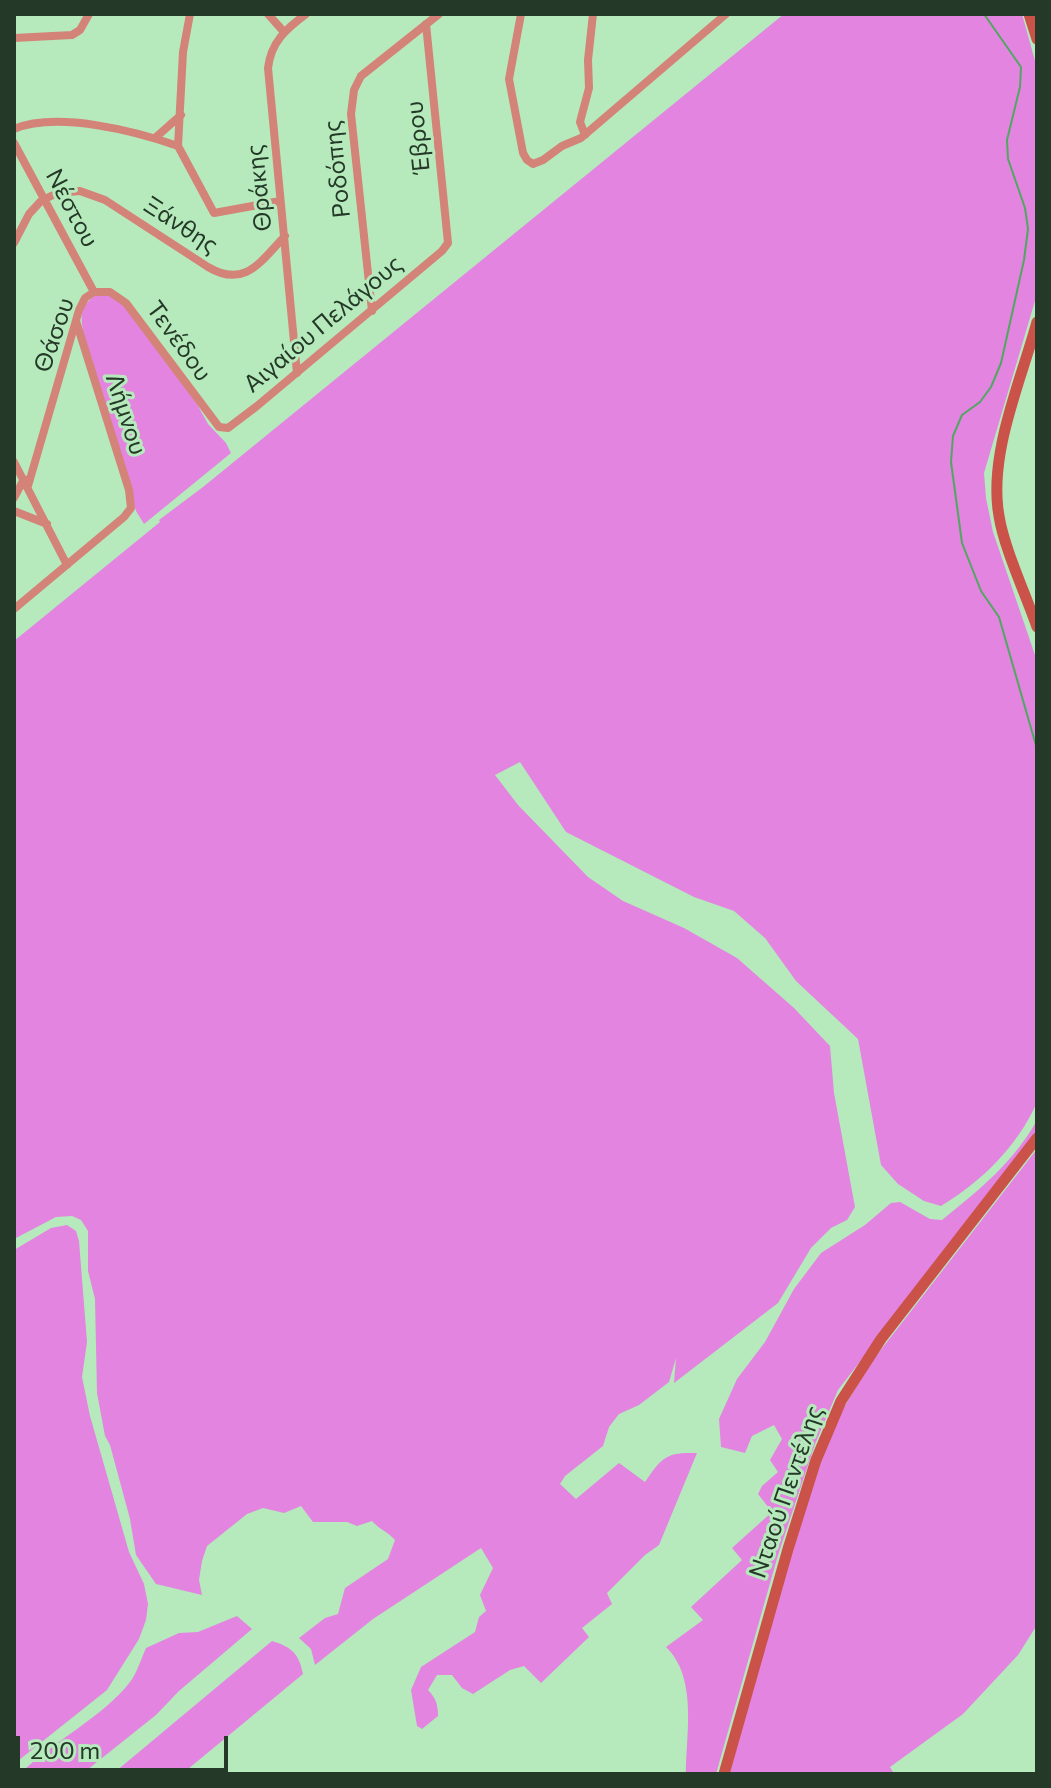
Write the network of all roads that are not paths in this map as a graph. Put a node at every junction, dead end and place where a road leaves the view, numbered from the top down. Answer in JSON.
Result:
{"nodes":[{"id":1,"x":89,"y":14,"type":"edge"},
{"id":2,"x":190,"y":14,"type":"edge"},
{"id":3,"x":268,"y":14,"type":"edge"},
{"id":4,"x":306,"y":14,"type":"edge"},
{"id":5,"x":439,"y":14,"type":"edge"},
{"id":6,"x":521,"y":14,"type":"edge"},
{"id":7,"x":593,"y":14,"type":"edge"},
{"id":8,"x":726,"y":14,"type":"edge"},
{"id":9,"x":1029,"y":14,"type":"edge"},
{"id":10,"x":426,"y":24,"type":"junction"},
{"id":11,"x":284,"y":32,"type":"junction"},
{"id":12,"x":14,"y":38,"type":"edge"},
{"id":13,"x":1037,"y":39,"type":"edge"},
{"id":14,"x":181,"y":114,"type":"junction"},
{"id":15,"x":14,"y":129,"type":"edge"},
{"id":16,"x":585,"y":135,"type":"junction"},
{"id":17,"x":155,"y":138,"type":"junction"},
{"id":18,"x":14,"y":143,"type":"edge"},
{"id":19,"x":178,"y":146,"type":"junction"},
{"id":20,"x":46,"y":198,"type":"junction"},
{"id":21,"x":280,"y":201,"type":"junction"},
{"id":22,"x":285,"y":236,"type":"junction"},
{"id":23,"x":14,"y":243,"type":"edge"},
{"id":24,"x":446,"y":246,"type":"joint"},
{"id":25,"x":94,"y":292,"type":"junction"},
{"id":26,"x":372,"y":311,"type":"junction"},
{"id":27,"x":76,"y":321,"type":"junction"},
{"id":28,"x":1037,"y":322,"type":"edge"},
{"id":29,"x":297,"y":373,"type":"junction"},
{"id":30,"x":223,"y":429,"type":"joint"},
{"id":31,"x":14,"y":462,"type":"edge"},
{"id":32,"x":26,"y":482,"type":"junction"},
{"id":33,"x":14,"y":498,"type":"edge"},
{"id":34,"x":14,"y":511,"type":"edge"},
{"id":35,"x":47,"y":524,"type":"junction"},
{"id":36,"x":67,"y":565,"type":"junction"},
{"id":37,"x":14,"y":609,"type":"edge"},
{"id":38,"x":1037,"y":627,"type":"edge"},
{"id":39,"x":1037,"y":1138,"type":"edge"},
{"id":40,"x":724,"y":1774,"type":"edge"}],
"edges":[{"from":1,"to":12,"type":"street"},
{"from":2,"to":14,"type":"street"},
{"from":3,"to":11,"type":"street"},
{"from":4,"to":11,"type":"street","name":"Θράκης"},
{"from":5,"to":10,"type":"street","name":"Ροδόπης"},
{"from":6,"to":16,"type":"street"},
{"from":7,"to":16,"type":"street"},
{"from":8,"to":16,"type":"street"},
{"from":9,"to":13,"type":"street"},
{"from":10,"to":24,"type":"street","name":"Έβρου"},
{"from":10,"to":26,"type":"street","name":"Ροδόπης"},
{"from":11,"to":21,"type":"street","name":"Θράκης"},
{"from":14,"to":17,"type":"street"},
{"from":14,"to":19,"type":"street"},
{"from":15,"to":17,"type":"street"},
{"from":17,"to":19,"type":"street"},
{"from":18,"to":20,"type":"street","name":"Νέστου"},
{"from":19,"to":21,"type":"street"},
{"from":20,"to":22,"type":"street","name":"Ξάνθης"},
{"from":20,"to":23,"type":"street"},
{"from":20,"to":25,"type":"street","name":"Νέστου"},
{"from":21,"to":22,"type":"street","name":"Θράκης"},
{"from":22,"to":29,"type":"street","name":"Θράκης"},
{"from":24,"to":26,"type":"street","name":"Αιγαίου Πελάγους"},
{"from":25,"to":27,"type":"street","name":"Θάσου"},
{"from":25,"to":30,"type":"street","name":"Τενέδου"},
{"from":26,"to":29,"type":"street","name":"Αιγαίου Πελάγους"},
{"from":27,"to":32,"type":"street","name":"Θάσου"},
{"from":27,"to":36,"type":"street","name":"Λήμνου"},
{"from":28,"to":38,"type":"street"},
{"from":29,"to":30,"type":"street","name":"Αιγαίου Πελάγους"},
{"from":31,"to":32,"type":"street"},
{"from":32,"to":33,"type":"street","name":"Θάσου"},
{"from":32,"to":35,"type":"street"},
{"from":34,"to":35,"type":"street"},
{"from":35,"to":36,"type":"street"},
{"from":36,"to":37,"type":"street"},
{"from":39,"to":40,"type":"street","name":"Νταού Πεντέλης"}]}
